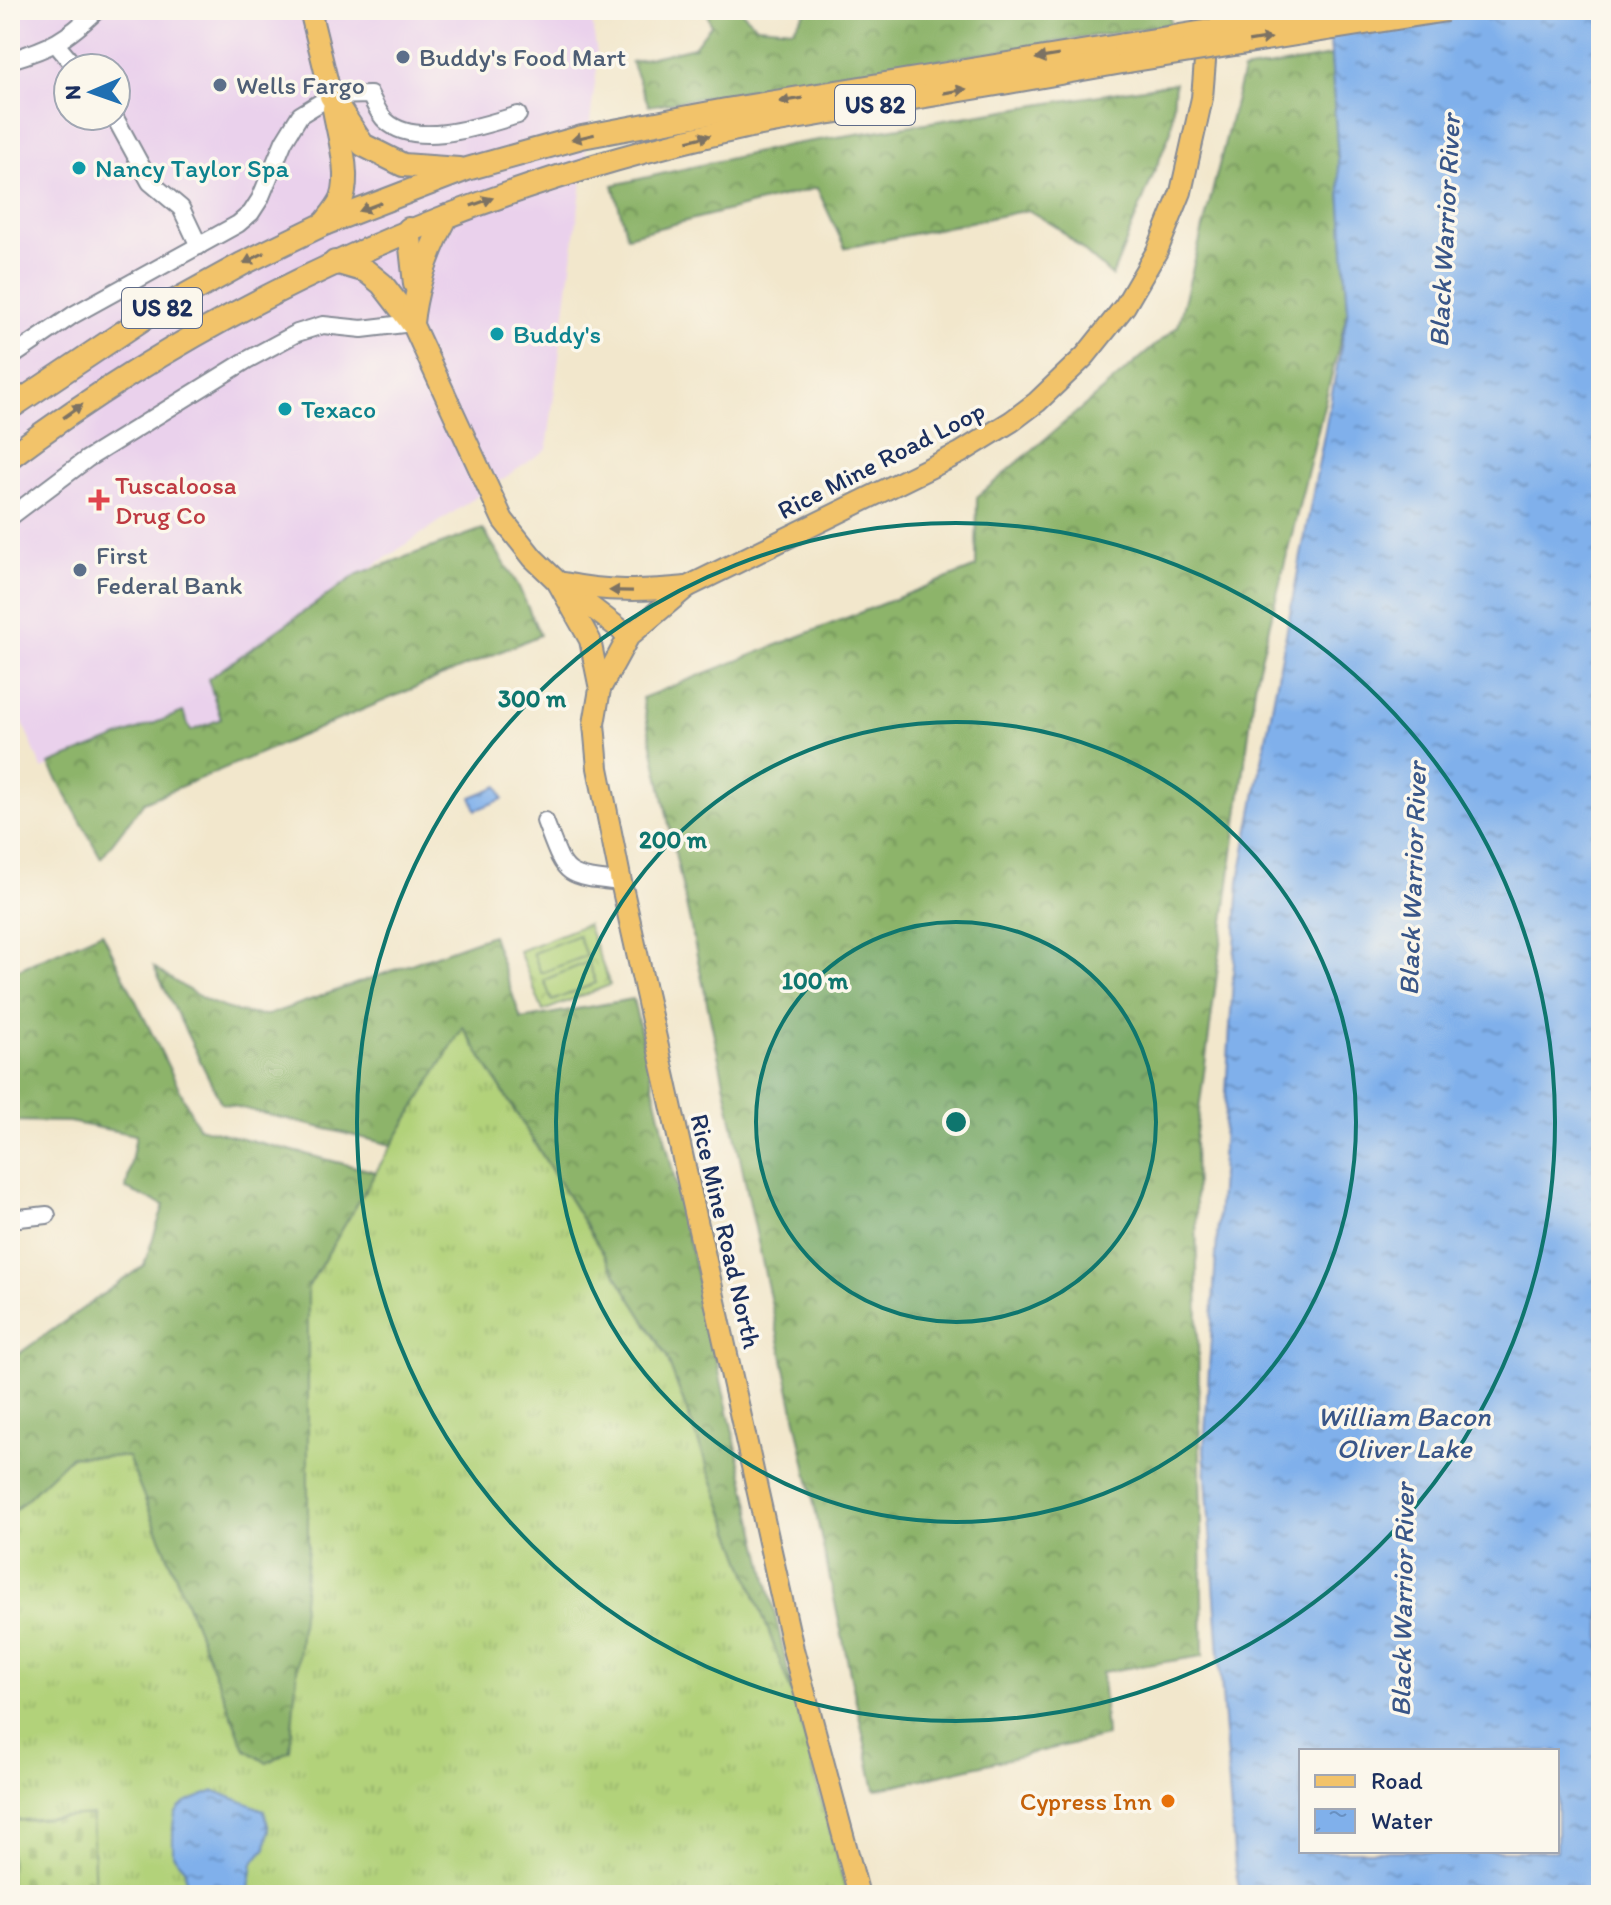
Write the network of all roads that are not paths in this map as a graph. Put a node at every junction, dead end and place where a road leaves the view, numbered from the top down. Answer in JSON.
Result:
{"nodes":[{"id":1,"x":97,"y":10,"type":"edge"},
{"id":2,"x":310,"y":10,"type":"edge"},
{"id":3,"x":1204,"y":10,"type":"edge"},
{"id":4,"x":1340,"y":10,"type":"edge"},
{"id":5,"x":1446,"y":10,"type":"edge"},
{"id":6,"x":56,"y":44,"type":"junction"},
{"id":7,"x":63,"y":52,"type":"edge"},
{"id":8,"x":1126,"y":53,"type":"junction"},
{"id":9,"x":10,"y":60,"type":"edge"},
{"id":10,"x":331,"y":96,"type":"junction"},
{"id":11,"x":518,"y":115,"type":"dead end"},
{"id":12,"x":123,"y":132,"type":"edge"},
{"id":13,"x":467,"y":169,"type":"junction"},
{"id":14,"x":447,"y":216,"type":"junction"},
{"id":15,"x":324,"y":224,"type":"junction"},
{"id":16,"x":409,"y":229,"type":"junction"},
{"id":17,"x":199,"y":246,"type":"junction"},
{"id":18,"x":335,"y":262,"type":"junction"},
{"id":19,"x":416,"y":293,"type":"junction"},
{"id":20,"x":412,"y":323,"type":"junction"},
{"id":21,"x":10,"y":358,"type":"edge"},
{"id":22,"x":10,"y":408,"type":"edge"},
{"id":23,"x":10,"y":457,"type":"edge"},
{"id":24,"x":10,"y":517,"type":"edge"},
{"id":25,"x":557,"y":581,"type":"junction"},
{"id":26,"x":687,"y":587,"type":"junction"},
{"id":27,"x":629,"y":636,"type":"junction"},
{"id":28,"x":600,"y":689,"type":"junction"},
{"id":29,"x":545,"y":821,"type":"dead end"},
{"id":30,"x":621,"y":882,"type":"junction"},
{"id":31,"x":47,"y":1215,"type":"dead end"},
{"id":32,"x":10,"y":1219,"type":"edge"},
{"id":33,"x":859,"y":1895,"type":"edge"}],
"edges":[{"from":1,"to":6,"type":"street"},
{"from":2,"to":10,"type":"main road"},
{"from":3,"to":26,"type":"main road","name":"Rice Mine Road Loop"},
{"from":4,"to":8,"type":"highway","number":"US 82","bridge":true},
{"from":8,"to":5,"type":"highway","number":"US 82","one_way":true,"bridge":true},
{"from":6,"to":7,"type":"street"},
{"from":6,"to":9,"type":"street"},
{"from":8,"to":13,"type":"highway","number":"US 82","one_way":true},
{"from":14,"to":8,"type":"highway","number":"US 82","one_way":true},
{"from":10,"to":11,"type":"street"},
{"from":10,"to":13,"type":"highway"},
{"from":10,"to":15,"type":"highway"},
{"from":10,"to":17,"type":"street"},
{"from":12,"to":17,"type":"street"},
{"from":13,"to":15,"type":"highway","number":"US 82","one_way":true},
{"from":14,"to":16,"type":"highway","number":"US 82"},
{"from":14,"to":19,"type":"highway"},
{"from":15,"to":22,"type":"highway","number":"US 82","one_way":true},
{"from":16,"to":18,"type":"highway","number":"US 82"},
{"from":16,"to":19,"type":"highway"},
{"from":17,"to":21,"type":"street"},
{"from":18,"to":20,"type":"highway"},
{"from":23,"to":18,"type":"highway","number":"US 82","one_way":true},
{"from":19,"to":20,"type":"highway"},
{"from":20,"to":24,"type":"street"},
{"from":20,"to":25,"type":"main road","name":"Rice Mine Road North"},
{"from":26,"to":25,"type":"main road","one_way":true},
{"from":25,"to":27,"type":"main road","name":"Rice Mine Road North"},
{"from":25,"to":28,"type":"main road","name":"Rice Mine Road North"},
{"from":26,"to":27,"type":"main road","name":"Rice Mine Road Loop"},
{"from":27,"to":28,"type":"main road","name":"Rice Mine Road Loop"},
{"from":28,"to":30,"type":"main road","name":"Rice Mine Road North"},
{"from":29,"to":30,"type":"street"},
{"from":30,"to":33,"type":"main road","name":"Rice Mine Road North"},
{"from":31,"to":32,"type":"street"}]}
